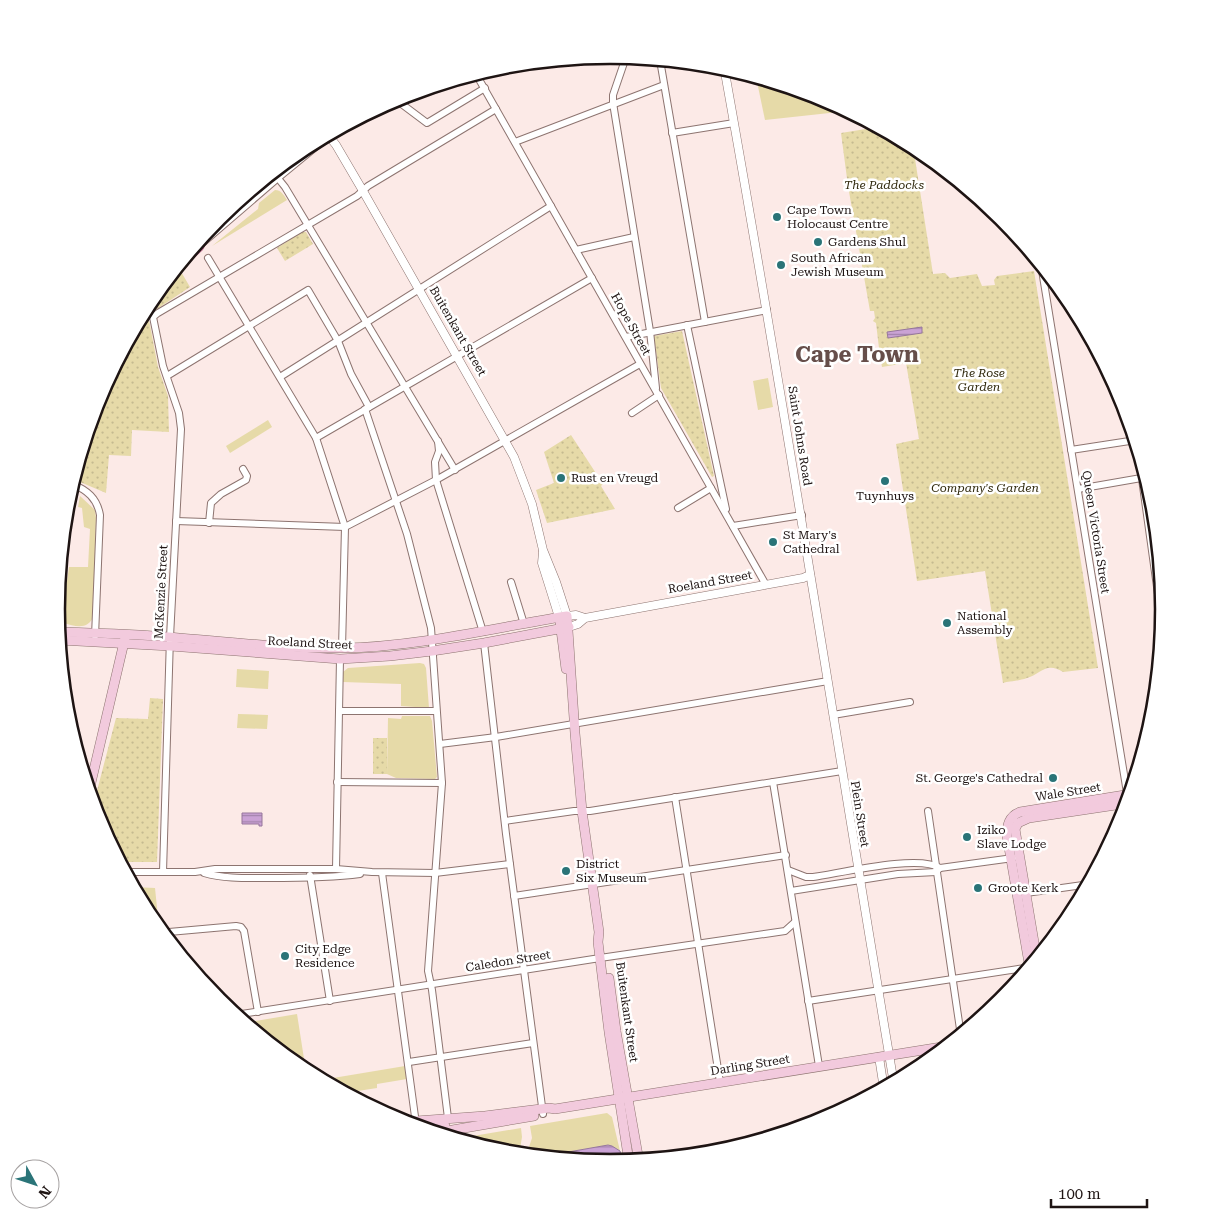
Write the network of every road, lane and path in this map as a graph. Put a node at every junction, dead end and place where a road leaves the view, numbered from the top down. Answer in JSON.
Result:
{"nodes":[{"id":1,"x":623,"y":64,"type":"edge"},
{"id":2,"x":661,"y":66,"type":"edge"},
{"id":3,"x":726,"y":76,"type":"edge"},
{"id":4,"x":480,"y":80,"type":"edge"},
{"id":5,"x":664,"y":85,"type":"junction"},
{"id":6,"x":485,"y":88,"type":"junction"},
{"id":7,"x":613,"y":103,"type":"junction"},
{"id":8,"x":403,"y":105,"type":"edge"},
{"id":9,"x":496,"y":109,"type":"junction"},
{"id":10,"x":734,"y":123,"type":"junction"},
{"id":11,"x":672,"y":133,"type":"junction"},
{"id":12,"x":333,"y":140,"type":"edge"},
{"id":13,"x":515,"y":142,"type":"junction"},
{"id":14,"x":278,"y":177,"type":"edge"},
{"id":15,"x":363,"y":191,"type":"junction"},
{"id":16,"x":551,"y":206,"type":"junction"},
{"id":17,"x":308,"y":225,"type":"junction"},
{"id":18,"x":634,"y":236,"type":"junction"},
{"id":19,"x":576,"y":250,"type":"junction"},
{"id":20,"x":208,"y":258,"type":"dead end"},
{"id":21,"x":219,"y":276,"type":"junction"},
{"id":22,"x":1043,"y":277,"type":"edge"},
{"id":23,"x":592,"y":278,"type":"junction"},
{"id":24,"x":419,"y":289,"type":"junction"},
{"id":25,"x":767,"y":310,"type":"junction"},
{"id":26,"x":704,"y":322,"type":"junction"},
{"id":27,"x":367,"y":323,"type":"junction"},
{"id":28,"x":687,"y":325,"type":"junction"},
{"id":29,"x":249,"y":326,"type":"junction"},
{"id":30,"x":650,"y":331,"type":"junction"},
{"id":31,"x":626,"y":336,"type":"junction"},
{"id":32,"x":338,"y":341,"type":"junction"},
{"id":33,"x":458,"y":355,"type":"junction"},
{"id":34,"x":640,"y":364,"type":"junction"},
{"id":35,"x":167,"y":376,"type":"junction"},
{"id":36,"x":280,"y":377,"type":"junction"},
{"id":37,"x":405,"y":387,"type":"junction"},
{"id":38,"x":658,"y":394,"type":"junction"},
{"id":39,"x":367,"y":408,"type":"junction"},
{"id":40,"x":632,"y":413,"type":"dead end"},
{"id":41,"x":316,"y":438,"type":"junction"},
{"id":42,"x":438,"y":440,"type":"junction"},
{"id":43,"x":506,"y":441,"type":"junction"},
{"id":44,"x":1130,"y":442,"type":"edge"},
{"id":45,"x":1071,"y":450,"type":"junction"},
{"id":46,"x":243,"y":469,"type":"dead end"},
{"id":47,"x":455,"y":470,"type":"junction"},
{"id":48,"x":1140,"y":479,"type":"edge"},
{"id":49,"x":436,"y":480,"type":"junction"},
{"id":50,"x":78,"y":488,"type":"edge"},
{"id":51,"x":711,"y":488,"type":"junction"},
{"id":52,"x":1078,"y":489,"type":"junction"},
{"id":53,"x":396,"y":501,"type":"junction"},
{"id":54,"x":678,"y":508,"type":"dead end"},
{"id":55,"x":802,"y":515,"type":"junction"},
{"id":56,"x":728,"y":517,"type":"junction"},
{"id":57,"x":176,"y":521,"type":"junction"},
{"id":58,"x":208,"y":522,"type":"junction"},
{"id":59,"x":733,"y":526,"type":"junction"},
{"id":60,"x":345,"y":527,"type":"junction"},
{"id":61,"x":810,"y":576,"type":"junction"},
{"id":62,"x":511,"y":582,"type":"dead end"},
{"id":63,"x":766,"y":585,"type":"junction"},
{"id":64,"x":563,"y":617,"type":"junction"},
{"id":65,"x":585,"y":618,"type":"junction"},
{"id":66,"x":524,"y":624,"type":"junction"},
{"id":67,"x":565,"y":627,"type":"junction"},
{"id":68,"x":484,"y":632,"type":"junction"},
{"id":69,"x":66,"y":633,"type":"edge"},
{"id":70,"x":95,"y":638,"type":"junction"},
{"id":71,"x":431,"y":639,"type":"junction"},
{"id":72,"x":66,"y":640,"type":"edge"},
{"id":73,"x":125,"y":640,"type":"junction"},
{"id":74,"x":170,"y":641,"type":"junction"},
{"id":75,"x":484,"y":643,"type":"junction"},
{"id":76,"x":342,"y":648,"type":"junction"},
{"id":77,"x":432,"y":651,"type":"junction"},
{"id":78,"x":340,"y":659,"type":"junction"},
{"id":79,"x":828,"y":680,"type":"junction"},
{"id":80,"x":910,"y":702,"type":"dead end"},
{"id":81,"x":339,"y":711,"type":"junction"},
{"id":82,"x":436,"y":711,"type":"junction"},
{"id":83,"x":834,"y":715,"type":"junction"},
{"id":84,"x":573,"y":724,"type":"junction"},
{"id":85,"x":496,"y":737,"type":"junction"},
{"id":86,"x":440,"y":744,"type":"junction"},
{"id":87,"x":842,"y":771,"type":"junction"},
{"id":88,"x":92,"y":779,"type":"edge"},
{"id":89,"x":337,"y":782,"type":"junction"},
{"id":90,"x":773,"y":782,"type":"junction"},
{"id":91,"x":442,"y":783,"type":"junction"},
{"id":92,"x":1127,"y":786,"type":"edge"},
{"id":93,"x":674,"y":797,"type":"junction"},
{"id":94,"x":1121,"y":800,"type":"edge"},
{"id":95,"x":582,"y":811,"type":"junction"},
{"id":96,"x":928,"y":811,"type":"dead end"},
{"id":97,"x":505,"y":821,"type":"junction"},
{"id":98,"x":1014,"y":821,"type":"junction"},
{"id":99,"x":786,"y":855,"type":"junction"},
{"id":100,"x":1020,"y":857,"type":"junction"},
{"id":101,"x":1010,"y":858,"type":"junction"},
{"id":102,"x":510,"y":864,"type":"junction"},
{"id":103,"x":937,"y":868,"type":"junction"},
{"id":104,"x":310,"y":869,"type":"junction"},
{"id":105,"x":336,"y":869,"type":"junction"},
{"id":106,"x":686,"y":869,"type":"junction"},
{"id":107,"x":788,"y":870,"type":"junction"},
{"id":108,"x":858,"y":870,"type":"junction"},
{"id":109,"x":133,"y":872,"type":"edge"},
{"id":110,"x":163,"y":872,"type":"junction"},
{"id":111,"x":202,"y":872,"type":"junction"},
{"id":112,"x":372,"y":872,"type":"junction"},
{"id":113,"x":382,"y":872,"type":"junction"},
{"id":114,"x":435,"y":873,"type":"junction"},
{"id":115,"x":310,"y":878,"type":"junction"},
{"id":116,"x":860,"y":880,"type":"junction"},
{"id":117,"x":592,"y":884,"type":"junction"},
{"id":118,"x":1081,"y":885,"type":"edge"},
{"id":119,"x":791,"y":891,"type":"junction"},
{"id":120,"x":1026,"y":893,"type":"junction"},
{"id":121,"x":514,"y":896,"type":"junction"},
{"id":122,"x":795,"y":922,"type":"junction"},
{"id":123,"x":171,"y":932,"type":"edge"},
{"id":124,"x":785,"y":932,"type":"junction"},
{"id":125,"x":799,"y":943,"type":"junction"},
{"id":126,"x":698,"y":944,"type":"junction"},
{"id":127,"x":1036,"y":951,"type":"edge"},
{"id":128,"x":603,"y":958,"type":"junction"},
{"id":129,"x":1029,"y":960,"type":"edge"},
{"id":130,"x":1021,"y":969,"type":"edge"},
{"id":131,"x":524,"y":970,"type":"junction"},
{"id":132,"x":953,"y":978,"type":"junction"},
{"id":133,"x":431,"y":985,"type":"junction"},
{"id":134,"x":398,"y":990,"type":"junction"},
{"id":135,"x":878,"y":990,"type":"junction"},
{"id":136,"x":330,"y":1001,"type":"junction"},
{"id":137,"x":808,"y":1001,"type":"junction"},
{"id":138,"x":258,"y":1012,"type":"junction"},
{"id":139,"x":245,"y":1014,"type":"edge"},
{"id":140,"x":960,"y":1028,"type":"edge"},
{"id":141,"x":533,"y":1043,"type":"junction"},
{"id":142,"x":935,"y":1048,"type":"edge"},
{"id":143,"x":889,"y":1055,"type":"junction"},
{"id":144,"x":440,"y":1057,"type":"junction"},
{"id":145,"x":879,"y":1057,"type":"junction"},
{"id":146,"x":409,"y":1062,"type":"junction"},
{"id":147,"x":819,"y":1066,"type":"junction"},
{"id":148,"x":893,"y":1076,"type":"edge"},
{"id":149,"x":720,"y":1082,"type":"junction"},
{"id":150,"x":883,"y":1082,"type":"edge"},
{"id":151,"x":623,"y":1098,"type":"junction"},
{"id":152,"x":542,"y":1111,"type":"junction"},
{"id":153,"x":448,"y":1118,"type":"junction"},
{"id":154,"x":415,"y":1119,"type":"edge"},
{"id":155,"x":427,"y":1123,"type":"edge"},
{"id":156,"x":485,"y":1124,"type":"junction"},
{"id":157,"x":433,"y":1125,"type":"edge"},
{"id":158,"x":451,"y":1131,"type":"edge"},
{"id":159,"x":628,"y":1154,"type":"edge"},
{"id":160,"x":637,"y":1154,"type":"edge"}],
"edges":[{"from":1,"to":7,"type":"street"},
{"from":2,"to":5,"type":"street"},
{"from":3,"to":10,"type":"street","name":"Saint Johns Road"},
{"from":4,"to":6,"type":"street","name":"Hope Street"},
{"from":5,"to":7,"type":"street"},
{"from":5,"to":11,"type":"street"},
{"from":6,"to":8,"type":"street"},
{"from":6,"to":9,"type":"street","name":"Hope Street"},
{"from":7,"to":13,"type":"street"},
{"from":7,"to":18,"type":"street"},
{"from":9,"to":13,"type":"street","name":"Hope Street"},
{"from":9,"to":15,"type":"street"},
{"from":10,"to":11,"type":"street"},
{"from":10,"to":25,"type":"street","name":"Saint Johns Road"},
{"from":11,"to":26,"type":"street"},
{"from":12,"to":15,"type":"street","name":"Buitenkant Street"},
{"from":13,"to":16,"type":"street","name":"Hope Street"},
{"from":14,"to":17,"type":"street"},
{"from":15,"to":17,"type":"street"},
{"from":15,"to":24,"type":"street","name":"Buitenkant Street"},
{"from":16,"to":19,"type":"street","name":"Hope Street"},
{"from":16,"to":24,"type":"street"},
{"from":17,"to":21,"type":"street"},
{"from":17,"to":27,"type":"street"},
{"from":18,"to":19,"type":"street"},
{"from":18,"to":30,"type":"street"},
{"from":19,"to":23,"type":"street","name":"Hope Street"},
{"from":20,"to":21,"type":"street"},
{"from":21,"to":29,"type":"street"},
{"from":21,"to":35,"type":"street","name":"McKenzie Street"},
{"from":22,"to":45,"type":"street","name":"Queen Victoria Street"},
{"from":23,"to":31,"type":"street","name":"Hope Street"},
{"from":23,"to":33,"type":"street"},
{"from":24,"to":27,"type":"street"},
{"from":24,"to":33,"type":"street","name":"Buitenkant Street"},
{"from":25,"to":26,"type":"street"},
{"from":25,"to":55,"type":"street","name":"Saint Johns Road"},
{"from":26,"to":28,"type":"street"},
{"from":27,"to":32,"type":"street"},
{"from":27,"to":37,"type":"street"},
{"from":28,"to":30,"type":"street"},
{"from":28,"to":56,"type":"street"},
{"from":29,"to":32,"type":"street"},
{"from":29,"to":35,"type":"street"},
{"from":29,"to":36,"type":"street"},
{"from":30,"to":31,"type":"street"},
{"from":30,"to":38,"type":"street"},
{"from":31,"to":34,"type":"street","name":"Hope Street"},
{"from":32,"to":36,"type":"street"},
{"from":32,"to":39,"type":"street"},
{"from":33,"to":37,"type":"street"},
{"from":33,"to":43,"type":"street","name":"Buitenkant Street"},
{"from":34,"to":38,"type":"street","name":"Hope Street"},
{"from":34,"to":43,"type":"street"},
{"from":35,"to":57,"type":"street","name":"McKenzie Street"},
{"from":36,"to":41,"type":"street"},
{"from":37,"to":39,"type":"street"},
{"from":37,"to":42,"type":"street"},
{"from":38,"to":40,"type":"street"},
{"from":38,"to":51,"type":"street","name":"Hope Street"},
{"from":39,"to":41,"type":"street"},
{"from":39,"to":53,"type":"street"},
{"from":41,"to":60,"type":"street"},
{"from":42,"to":47,"type":"street"},
{"from":42,"to":49,"type":"street"},
{"from":43,"to":47,"type":"street"},
{"from":43,"to":64,"type":"street","name":"Buitenkant Street"},
{"from":44,"to":45,"type":"street"},
{"from":45,"to":52,"type":"street","name":"Queen Victoria Street"},
{"from":46,"to":58,"type":"street"},
{"from":47,"to":49,"type":"street"},
{"from":48,"to":52,"type":"street"},
{"from":49,"to":53,"type":"street"},
{"from":49,"to":68,"type":"street"},
{"from":50,"to":70,"type":"street"},
{"from":51,"to":54,"type":"street"},
{"from":51,"to":56,"type":"street","name":"Hope Street"},
{"from":52,"to":92,"type":"street","name":"Queen Victoria Street"},
{"from":53,"to":60,"type":"street"},
{"from":53,"to":71,"type":"street"},
{"from":55,"to":59,"type":"street"},
{"from":55,"to":61,"type":"street","name":"Saint Johns Road"},
{"from":56,"to":59,"type":"street","name":"Hope Street"},
{"from":57,"to":58,"type":"street"},
{"from":57,"to":74,"type":"street","name":"McKenzie Street"},
{"from":58,"to":60,"type":"street"},
{"from":59,"to":63,"type":"street","name":"Hope Street"},
{"from":60,"to":76,"type":"street"},
{"from":61,"to":63,"type":"street","name":"Roeland Street"},
{"from":61,"to":79,"type":"street","name":"Plein Street"},
{"from":62,"to":66,"type":"street"},
{"from":63,"to":65,"type":"street","name":"Roeland Street"},
{"from":64,"to":65,"type":"street","name":"Roeland Street"},
{"from":64,"to":66,"type":"main road","name":"Roeland Street"},
{"from":64,"to":67,"type":"main road","name":"Buitenkant Street"},
{"from":65,"to":67,"type":"street","name":"Roeland Street"},
{"from":66,"to":68,"type":"main road","name":"Roeland Street"},
{"from":67,"to":75,"type":"main road","name":"Roeland Street"},
{"from":67,"to":84,"type":"main road","name":"Buitenkant Street"},
{"from":68,"to":71,"type":"main road","name":"Roeland Street"},
{"from":69,"to":70,"type":"main road","name":"Roeland Street"},
{"from":70,"to":72,"type":"main road","name":"Roeland Street"},
{"from":70,"to":73,"type":"main road","name":"Roeland Street"},
{"from":71,"to":76,"type":"main road","name":"Roeland Street"},
{"from":71,"to":77,"type":"street"},
{"from":73,"to":74,"type":"main road","name":"Roeland Street"},
{"from":73,"to":88,"type":"main road"},
{"from":74,"to":76,"type":"main road","name":"Roeland Street"},
{"from":74,"to":78,"type":"main road","name":"Roeland Street"},
{"from":74,"to":110,"type":"street","name":"McKenzie Street"},
{"from":75,"to":77,"type":"main road","name":"Roeland Street"},
{"from":75,"to":85,"type":"street"},
{"from":77,"to":78,"type":"main road","name":"Roeland Street"},
{"from":77,"to":82,"type":"street"},
{"from":78,"to":81,"type":"street"},
{"from":79,"to":83,"type":"street","name":"Plein Street"},
{"from":79,"to":84,"type":"street"},
{"from":80,"to":83,"type":"street"},
{"from":81,"to":82,"type":"street"},
{"from":81,"to":89,"type":"street"},
{"from":82,"to":86,"type":"street"},
{"from":83,"to":87,"type":"street","name":"Plein Street"},
{"from":84,"to":85,"type":"street"},
{"from":84,"to":95,"type":"main road","name":"Buitenkant Street"},
{"from":85,"to":86,"type":"street"},
{"from":85,"to":97,"type":"street"},
{"from":86,"to":91,"type":"street"},
{"from":87,"to":90,"type":"street"},
{"from":87,"to":108,"type":"street","name":"Plein Street"},
{"from":89,"to":91,"type":"street"},
{"from":89,"to":105,"type":"street"},
{"from":90,"to":93,"type":"street"},
{"from":90,"to":99,"type":"street"},
{"from":91,"to":114,"type":"street"},
{"from":93,"to":95,"type":"street"},
{"from":93,"to":106,"type":"street"},
{"from":94,"to":98,"type":"main road","name":"Wale Street"},
{"from":95,"to":97,"type":"street"},
{"from":95,"to":117,"type":"main road","name":"Buitenkant Street"},
{"from":96,"to":103,"type":"street"},
{"from":97,"to":102,"type":"street"},
{"from":98,"to":100,"type":"main road"},
{"from":98,"to":101,"type":"main road"},
{"from":99,"to":106,"type":"street"},
{"from":99,"to":107,"type":"street"},
{"from":100,"to":101,"type":"street"},
{"from":100,"to":120,"type":"main road"},
{"from":101,"to":103,"type":"street"},
{"from":101,"to":129,"type":"main road"},
{"from":102,"to":114,"type":"street"},
{"from":102,"to":121,"type":"street"},
{"from":103,"to":108,"type":"street"},
{"from":103,"to":116,"type":"street"},
{"from":103,"to":132,"type":"street"},
{"from":104,"to":105,"type":"street"},
{"from":104,"to":111,"type":"street"},
{"from":104,"to":115,"type":"street"},
{"from":105,"to":112,"type":"street"},
{"from":106,"to":117,"type":"street"},
{"from":106,"to":126,"type":"street"},
{"from":107,"to":108,"type":"street"},
{"from":107,"to":119,"type":"street"},
{"from":108,"to":116,"type":"street","name":"Plein Street"},
{"from":109,"to":110,"type":"street"},
{"from":110,"to":111,"type":"street"},
{"from":111,"to":115,"type":"street"},
{"from":112,"to":113,"type":"street"},
{"from":112,"to":115,"type":"street"},
{"from":113,"to":114,"type":"street"},
{"from":113,"to":134,"type":"street"},
{"from":114,"to":133,"type":"street"},
{"from":115,"to":136,"type":"street"},
{"from":116,"to":119,"type":"street"},
{"from":116,"to":135,"type":"street","name":"Plein Street"},
{"from":117,"to":121,"type":"street"},
{"from":117,"to":128,"type":"main road","name":"Buitenkant Street"},
{"from":118,"to":120,"type":"street"},
{"from":119,"to":122,"type":"street"},
{"from":120,"to":127,"type":"main road"},
{"from":121,"to":131,"type":"street"},
{"from":122,"to":124,"type":"street"},
{"from":122,"to":125,"type":"street"},
{"from":123,"to":138,"type":"street"},
{"from":124,"to":125,"type":"street"},
{"from":124,"to":126,"type":"street","name":"Caledon Street"},
{"from":125,"to":137,"type":"street"},
{"from":126,"to":128,"type":"street","name":"Caledon Street"},
{"from":126,"to":149,"type":"street"},
{"from":128,"to":131,"type":"street","name":"Caledon Street"},
{"from":128,"to":151,"type":"main road","name":"Buitenkant Street"},
{"from":130,"to":132,"type":"street"},
{"from":131,"to":133,"type":"street","name":"Caledon Street"},
{"from":131,"to":141,"type":"street"},
{"from":132,"to":135,"type":"street"},
{"from":132,"to":140,"type":"street"},
{"from":133,"to":134,"type":"street","name":"Caledon Street"},
{"from":133,"to":144,"type":"street"},
{"from":134,"to":136,"type":"street","name":"Caledon Street"},
{"from":134,"to":146,"type":"street"},
{"from":135,"to":137,"type":"street"},
{"from":135,"to":143,"type":"street","name":"Plein Street"},
{"from":136,"to":138,"type":"street","name":"Caledon Street"},
{"from":137,"to":147,"type":"street"},
{"from":138,"to":139,"type":"street","name":"Caledon Street"},
{"from":141,"to":144,"type":"street"},
{"from":141,"to":152,"type":"street"},
{"from":142,"to":143,"type":"main road","name":"Darling Street"},
{"from":143,"to":145,"type":"main road","name":"Darling Street"},
{"from":143,"to":148,"type":"street","name":"Plein Street"},
{"from":144,"to":146,"type":"street"},
{"from":144,"to":153,"type":"street"},
{"from":145,"to":147,"type":"main road","name":"Darling Street"},
{"from":145,"to":150,"type":"street"},
{"from":146,"to":154,"type":"street"},
{"from":147,"to":149,"type":"main road","name":"Darling Street"},
{"from":149,"to":151,"type":"main road","name":"Darling Street"},
{"from":151,"to":152,"type":"main road","name":"Darling Street"},
{"from":151,"to":159,"type":"main road"},
{"from":151,"to":160,"type":"main road"},
{"from":152,"to":153,"type":"main road","name":"Darling Street"},
{"from":152,"to":156,"type":"main road","name":"Darling Street"},
{"from":153,"to":155,"type":"main road","name":"Darling Street"},
{"from":156,"to":157,"type":"main road"},
{"from":156,"to":158,"type":"main road","name":"Darling Street"}]}
